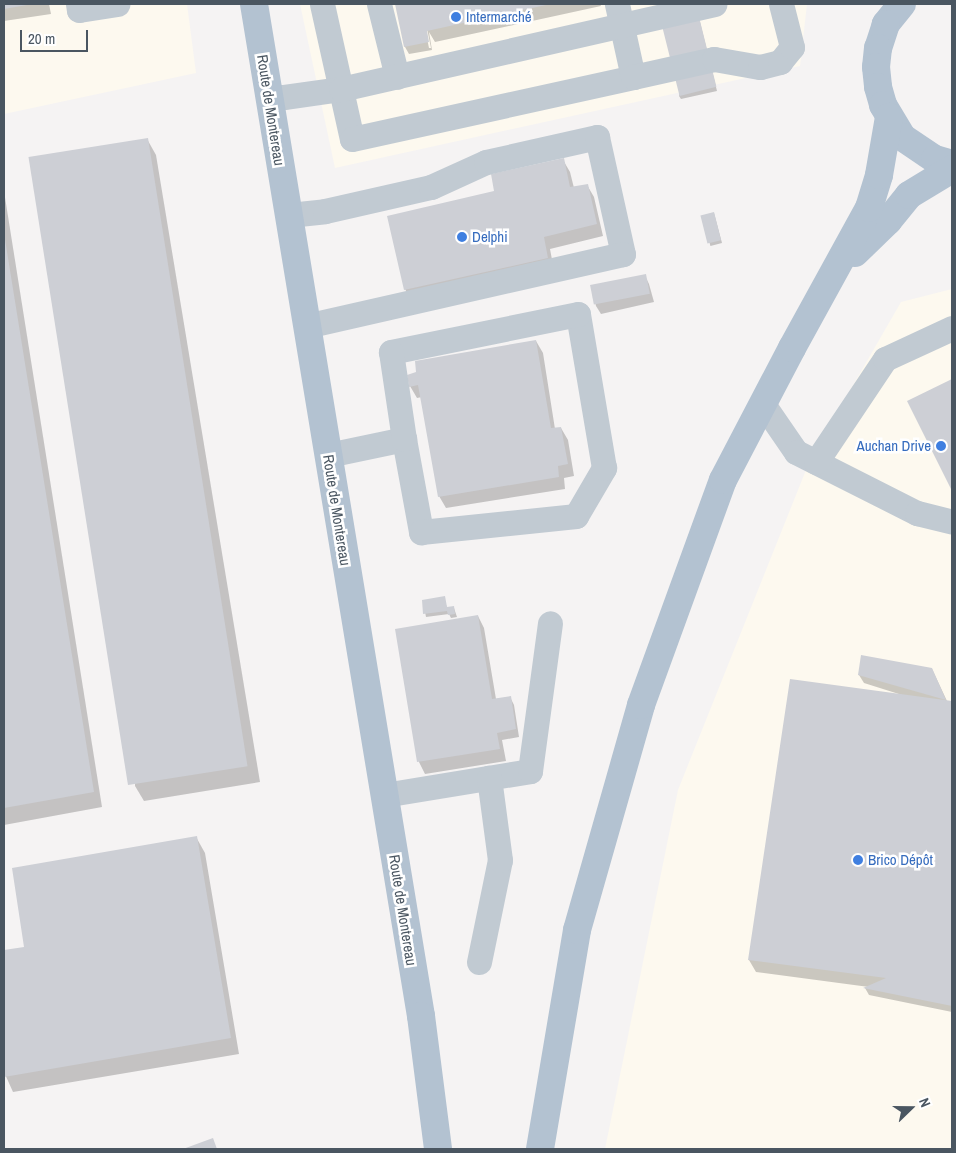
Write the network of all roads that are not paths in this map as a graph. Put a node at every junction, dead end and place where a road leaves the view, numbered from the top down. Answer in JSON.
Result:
{"nodes":[{"id":1,"x":78,"y":4,"type":"edge"},
{"id":2,"x":118,"y":4,"type":"edge"},
{"id":3,"x":254,"y":4,"type":"edge"},
{"id":4,"x":322,"y":4,"type":"edge"},
{"id":5,"x":379,"y":4,"type":"edge"},
{"id":6,"x":714,"y":4,"type":"edge"},
{"id":7,"x":781,"y":4,"type":"edge"},
{"id":8,"x":900,"y":5,"type":"edge"},
{"id":9,"x":619,"y":14,"type":"edge"},
{"id":10,"x":397,"y":77,"type":"junction"},
{"id":11,"x":633,"y":77,"type":"junction"},
{"id":12,"x":341,"y":89,"type":"junction"},
{"id":13,"x":268,"y":96,"type":"junction"},
{"id":14,"x":889,"y":117,"type":"junction"},
{"id":15,"x":952,"y":164,"type":"edge"},
{"id":16,"x":952,"y":169,"type":"edge"},
{"id":17,"x":289,"y":215,"type":"junction"},
{"id":18,"x":838,"y":270,"type":"junction"},
{"id":19,"x":307,"y":326,"type":"junction"},
{"id":20,"x":952,"y":328,"type":"edge"},
{"id":21,"x":763,"y":404,"type":"junction"},
{"id":22,"x":404,"y":440,"type":"junction"},
{"id":23,"x":328,"y":455,"type":"junction"},
{"id":24,"x":816,"y":462,"type":"junction"},
{"id":25,"x":952,"y":522,"type":"edge"},
{"id":26,"x":550,"y":623,"type":"dead end"},
{"id":27,"x":489,"y":778,"type":"junction"},
{"id":28,"x":384,"y":795,"type":"junction"},
{"id":29,"x":479,"y":962,"type":"dead end"},
{"id":30,"x":421,"y":1016,"type":"junction"},
{"id":31,"x":438,"y":1149,"type":"edge"},
{"id":32,"x":449,"y":1149,"type":"edge"},
{"id":33,"x":540,"y":1149,"type":"edge"}],
"edges":[{"from":1,"to":2,"type":"lane"},
{"from":3,"to":13,"type":"main road","name":"Route de Montereau"},
{"from":4,"to":12,"type":"lane"},
{"from":5,"to":10,"type":"lane"},
{"from":6,"to":9,"type":"lane"},
{"from":7,"to":11,"type":"lane"},
{"from":8,"to":14,"type":"main road"},
{"from":9,"to":10,"type":"lane"},
{"from":9,"to":11,"type":"lane"},
{"from":10,"to":12,"type":"lane"},
{"from":11,"to":12,"type":"lane"},
{"from":12,"to":13,"type":"lane"},
{"from":13,"to":17,"type":"main road","name":"Route de Montereau"},
{"from":14,"to":15,"type":"main road"},
{"from":14,"to":18,"type":"main road"},
{"from":16,"to":18,"type":"main road"},
{"from":17,"to":19,"type":"main road","name":"Route de Montereau"},
{"from":17,"to":19,"type":"lane"},
{"from":18,"to":21,"type":"main road"},
{"from":19,"to":23,"type":"main road","name":"Route de Montereau"},
{"from":20,"to":24,"type":"lane"},
{"from":21,"to":24,"type":"lane"},
{"from":21,"to":33,"type":"main road"},
{"from":22,"to":22,"type":"lane"},
{"from":22,"to":23,"type":"lane"},
{"from":23,"to":28,"type":"main road","name":"Route de Montereau"},
{"from":24,"to":25,"type":"lane"},
{"from":26,"to":27,"type":"lane"},
{"from":27,"to":28,"type":"lane"},
{"from":27,"to":29,"type":"lane"},
{"from":28,"to":30,"type":"main road","name":"Route de Montereau"},
{"from":30,"to":31,"type":"main road","name":"Route de Montereau"},
{"from":30,"to":32,"type":"main road","name":"Route de Montereau"}]}
